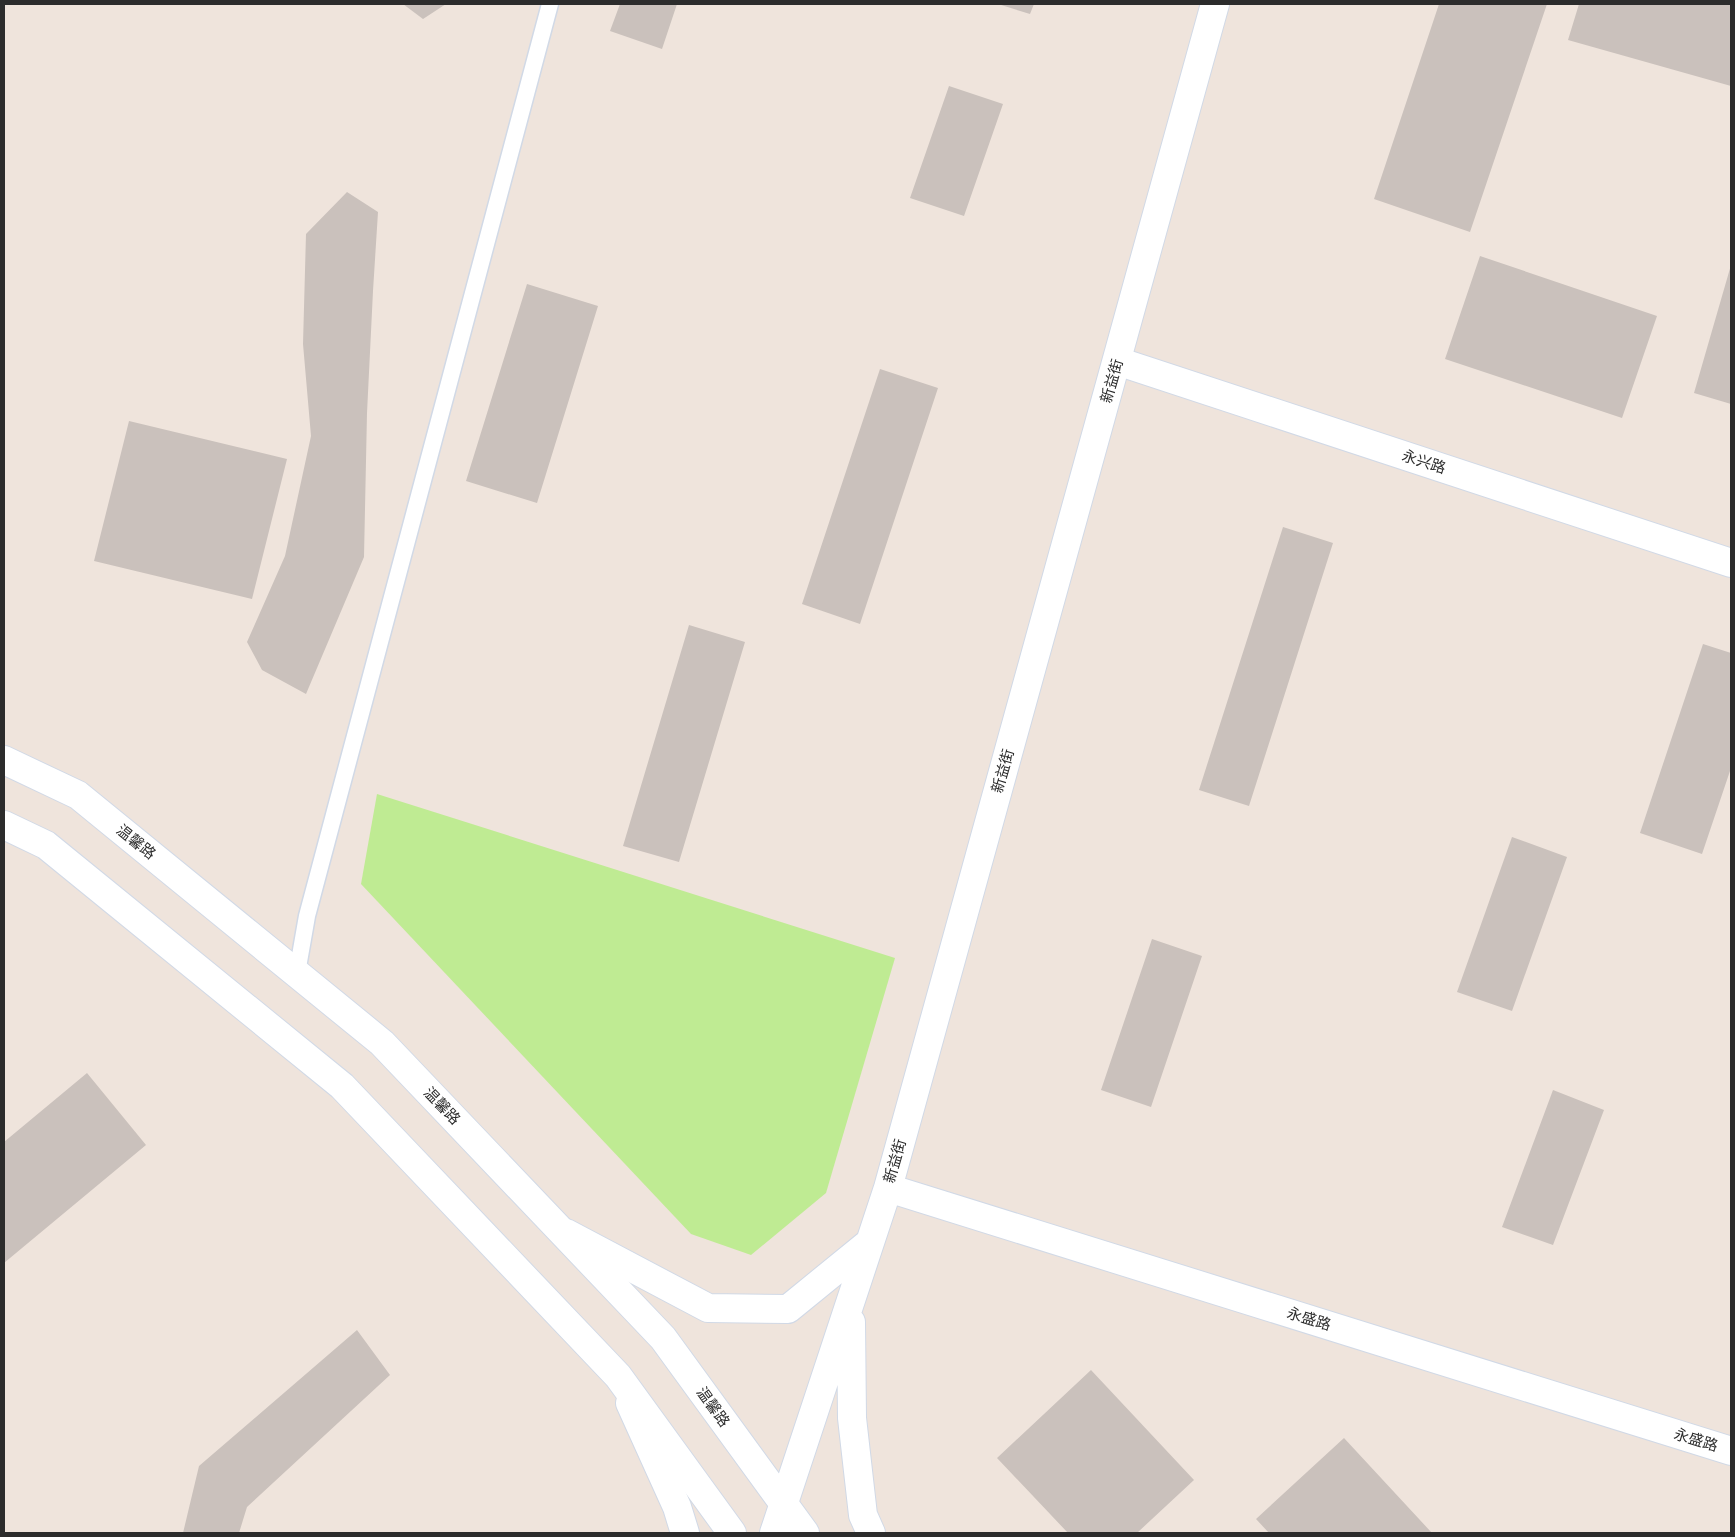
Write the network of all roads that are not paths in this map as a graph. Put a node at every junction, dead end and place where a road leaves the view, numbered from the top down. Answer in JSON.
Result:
{"nodes":[{"id":1,"x":550,"y":4,"type":"edge"},
{"id":2,"x":1215,"y":4,"type":"edge"},
{"id":3,"x":1117,"y":362,"type":"junction"},
{"id":4,"x":1731,"y":563,"type":"edge"},
{"id":5,"x":4,"y":760,"type":"edge"},
{"id":6,"x":4,"y":825,"type":"edge"},
{"id":7,"x":297,"y":973,"type":"junction"},
{"id":8,"x":888,"y":1188,"type":"junction"},
{"id":9,"x":561,"y":1231,"type":"junction"},
{"id":10,"x":869,"y":1243,"type":"junction"},
{"id":11,"x":851,"y":1300,"type":"junction"},
{"id":12,"x":618,"y":1376,"type":"junction"},
{"id":13,"x":1731,"y":1451,"type":"edge"},
{"id":14,"x":784,"y":1504,"type":"junction"},
{"id":15,"x":685,"y":1533,"type":"edge"},
{"id":16,"x":732,"y":1533,"type":"edge"},
{"id":17,"x":774,"y":1533,"type":"edge"},
{"id":18,"x":805,"y":1533,"type":"edge"},
{"id":19,"x":872,"y":1533,"type":"edge"}],
"edges":[{"from":1,"to":7,"type":"lane"},
{"from":2,"to":3,"type":"street","name":"新益街"},
{"from":3,"to":4,"type":"street","name":"永兴路"},
{"from":3,"to":8,"type":"street","name":"新益街"},
{"from":5,"to":7,"type":"street","name":"温馨路"},
{"from":6,"to":12,"type":"street"},
{"from":7,"to":9,"type":"street","name":"温馨路"},
{"from":8,"to":10,"type":"street","name":"新益街"},
{"from":8,"to":13,"type":"street","name":"永盛路"},
{"from":9,"to":10,"type":"street"},
{"from":9,"to":14,"type":"street","name":"温馨路"},
{"from":10,"to":11,"type":"street","name":"新益街"},
{"from":11,"to":14,"type":"street","name":"新益街"},
{"from":11,"to":19,"type":"street"},
{"from":12,"to":15,"type":"street"},
{"from":12,"to":16,"type":"street"},
{"from":14,"to":17,"type":"street","name":"新益街"},
{"from":14,"to":18,"type":"street","name":"温馨路"}]}
